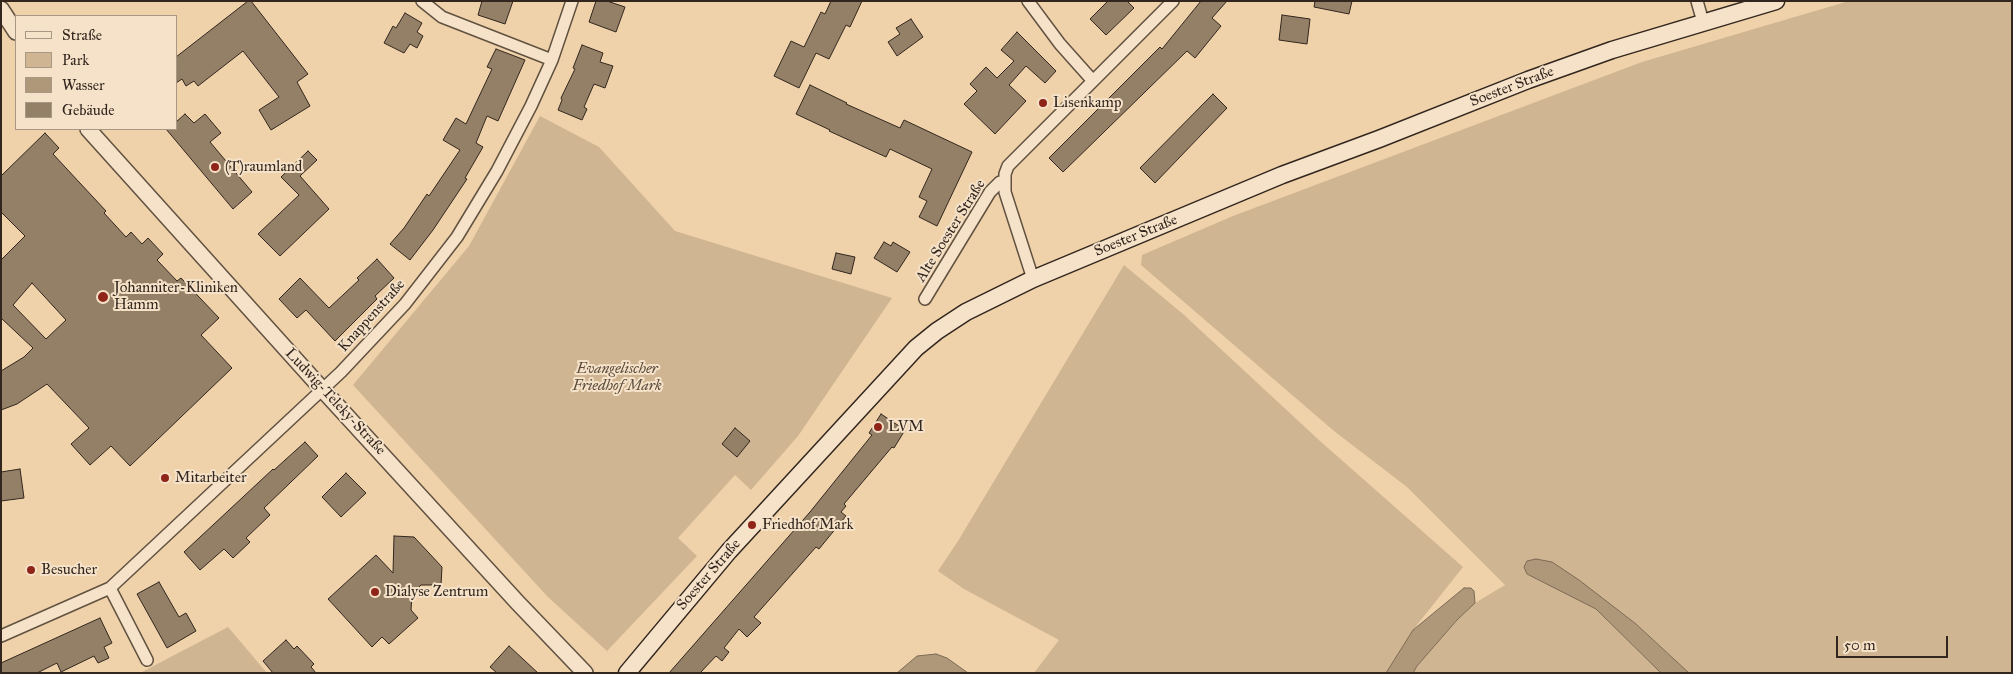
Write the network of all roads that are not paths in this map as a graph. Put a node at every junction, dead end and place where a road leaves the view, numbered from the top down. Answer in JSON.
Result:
{"nodes":[{"id":1,"x":422,"y":1,"type":"edge"},
{"id":2,"x":572,"y":1,"type":"edge"},
{"id":3,"x":1028,"y":1,"type":"edge"},
{"id":4,"x":1173,"y":1,"type":"edge"},
{"id":5,"x":1697,"y":1,"type":"edge"},
{"id":6,"x":1776,"y":1,"type":"edge"},
{"id":7,"x":1,"y":9,"type":"edge"},
{"id":8,"x":1703,"y":22,"type":"junction"},
{"id":9,"x":15,"y":30,"type":"edge"},
{"id":10,"x":552,"y":60,"type":"junction"},
{"id":11,"x":1093,"y":81,"type":"junction"},
{"id":12,"x":89,"y":130,"type":"edge"},
{"id":13,"x":1004,"y":182,"type":"junction"},
{"id":14,"x":1034,"y":279,"type":"junction"},
{"id":15,"x":925,"y":299,"type":"dead end"},
{"id":16,"x":322,"y":389,"type":"junction"},
{"id":17,"x":110,"y":588,"type":"junction"},
{"id":18,"x":1,"y":636,"type":"edge"},
{"id":19,"x":147,"y":660,"type":"dead end"},
{"id":20,"x":585,"y":673,"type":"edge"},
{"id":21,"x":627,"y":673,"type":"edge"}],
"edges":[{"from":1,"to":10,"type":"street"},
{"from":2,"to":10,"type":"street","name":"Knappenstraße"},
{"from":3,"to":11,"type":"street"},
{"from":4,"to":11,"type":"street","name":"Alte Soester Straße"},
{"from":5,"to":8,"type":"street"},
{"from":6,"to":8,"type":"main road","name":"Soester Straße"},
{"from":7,"to":9,"type":"street"},
{"from":8,"to":14,"type":"main road","name":"Soester Straße"},
{"from":10,"to":16,"type":"street","name":"Knappenstraße"},
{"from":11,"to":13,"type":"street","name":"Alte Soester Straße"},
{"from":12,"to":16,"type":"street","name":"Ludwig-Teleky-Straße"},
{"from":13,"to":14,"type":"street","name":"Alte Soester Straße"},
{"from":13,"to":15,"type":"street","name":"Alte Soester Straße"},
{"from":14,"to":21,"type":"main road","name":"Soester Straße"},
{"from":16,"to":17,"type":"street","name":"Knappenstraße"},
{"from":16,"to":20,"type":"street","name":"Ludwig-Teleky-Straße"},
{"from":17,"to":18,"type":"street","name":"Knappenstraße"},
{"from":17,"to":19,"type":"street"}]}
